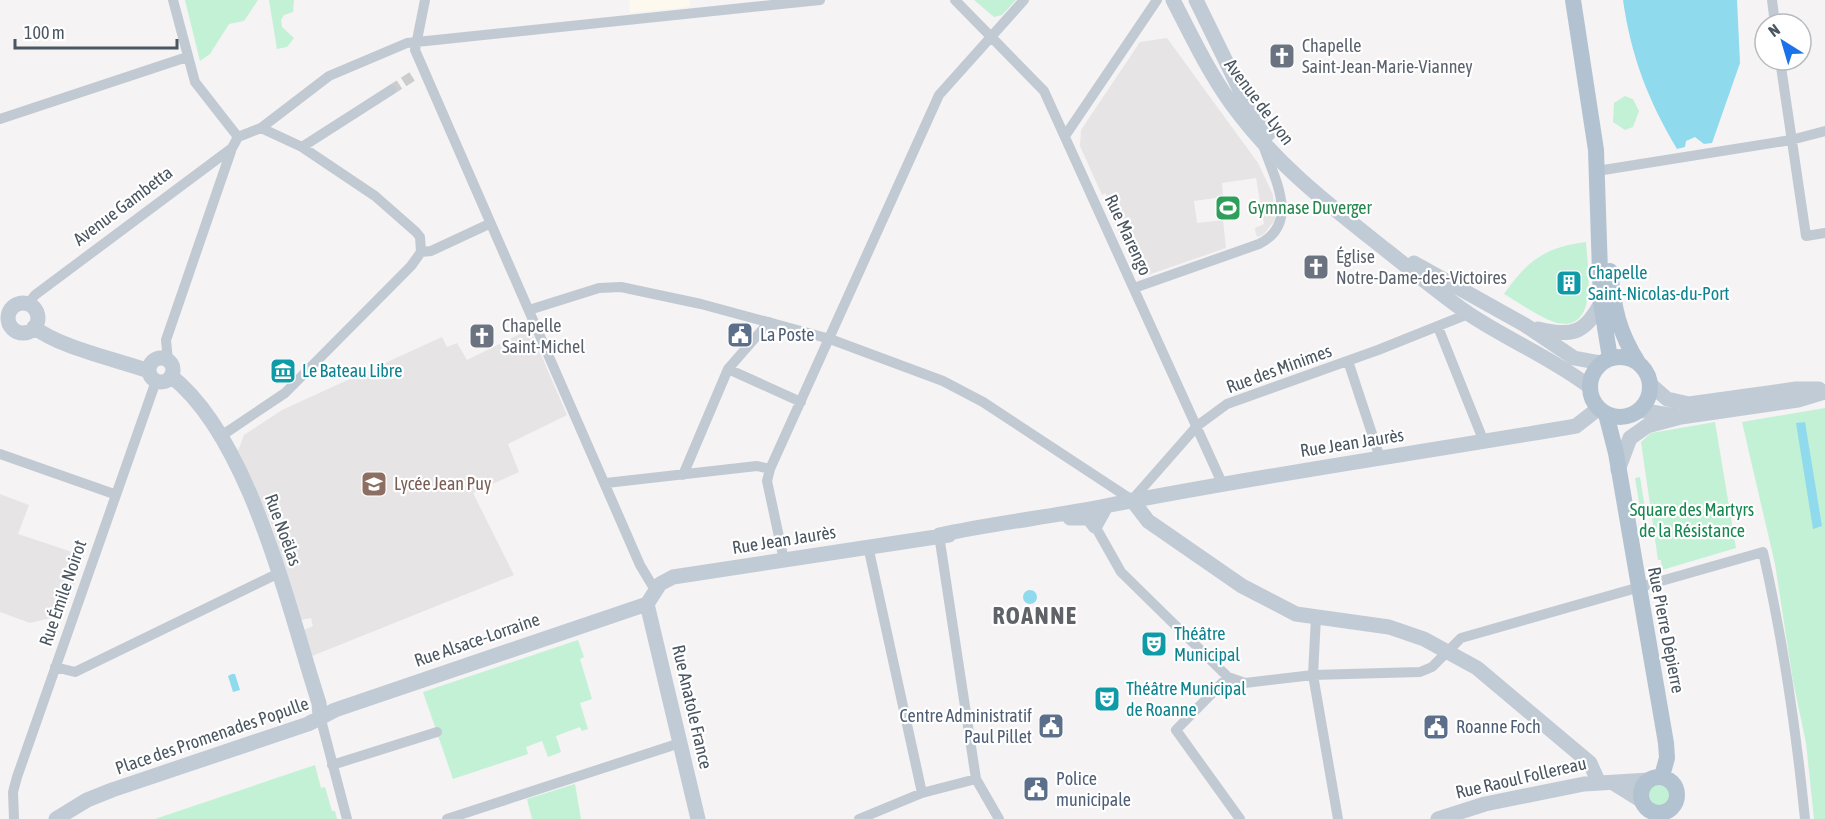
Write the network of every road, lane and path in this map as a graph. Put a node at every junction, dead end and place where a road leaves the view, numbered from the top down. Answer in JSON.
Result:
{"nodes":[{"id":1,"x":173,"y":0,"type":"edge"},
{"id":2,"x":425,"y":0,"type":"edge"},
{"id":3,"x":820,"y":0,"type":"edge"},
{"id":4,"x":955,"y":0,"type":"edge"},
{"id":5,"x":1024,"y":0,"type":"edge"},
{"id":6,"x":1157,"y":0,"type":"edge"},
{"id":7,"x":1173,"y":0,"type":"edge"},
{"id":8,"x":1196,"y":0,"type":"edge"},
{"id":9,"x":1573,"y":0,"type":"edge"},
{"id":10,"x":723,"y":5,"type":"edge"},
{"id":11,"x":992,"y":37,"type":"junction"},
{"id":12,"x":415,"y":42,"type":"junction"},
{"id":13,"x":187,"y":57,"type":"junction"},
{"id":14,"x":1782,"y":72,"type":"edge"},
{"id":15,"x":391,"y":90,"type":"tunnel mouth"},
{"id":16,"x":0,"y":118,"type":"edge"},
{"id":17,"x":261,"y":128,"type":"junction"},
{"id":18,"x":1825,"y":131,"type":"edge"},
{"id":19,"x":238,"y":136,"type":"junction"},
{"id":20,"x":1065,"y":136,"type":"junction"},
{"id":21,"x":1791,"y":141,"type":"junction"},
{"id":22,"x":1262,"y":143,"type":"junction"},
{"id":23,"x":302,"y":147,"type":"junction"},
{"id":24,"x":232,"y":148,"type":"junction"},
{"id":25,"x":1597,"y":171,"type":"junction"},
{"id":26,"x":1335,"y":211,"type":"junction"},
{"id":27,"x":1600,"y":217,"type":"junction"},
{"id":28,"x":489,"y":224,"type":"junction"},
{"id":29,"x":1825,"y":233,"type":"edge"},
{"id":30,"x":1375,"y":241,"type":"junction"},
{"id":31,"x":421,"y":252,"type":"junction"},
{"id":32,"x":1134,"y":288,"type":"junction"},
{"id":33,"x":1601,"y":303,"type":"junction"},
{"id":34,"x":28,"y":304,"type":"junction"},
{"id":35,"x":529,"y":310,"type":"junction"},
{"id":36,"x":1468,"y":314,"type":"junction"},
{"id":37,"x":4,"y":321,"type":"edge"},
{"id":38,"x":770,"y":322,"type":"junction"},
{"id":39,"x":1525,"y":325,"type":"junction"},
{"id":40,"x":34,"y":327,"type":"junction"},
{"id":41,"x":1438,"y":327,"type":"junction"},
{"id":42,"x":830,"y":339,"type":"junction"},
{"id":43,"x":1348,"y":361,"type":"junction"},
{"id":44,"x":1606,"y":361,"type":"junction"},
{"id":45,"x":1639,"y":364,"type":"junction"},
{"id":46,"x":170,"y":369,"type":"junction"},
{"id":47,"x":728,"y":369,"type":"junction"},
{"id":48,"x":152,"y":376,"type":"junction"},
{"id":49,"x":1650,"y":384,"type":"junction"},
{"id":50,"x":1590,"y":387,"type":"junction"},
{"id":51,"x":1825,"y":390,"type":"edge"},
{"id":52,"x":801,"y":402,"type":"junction"},
{"id":53,"x":1717,"y":407,"type":"junction"},
{"id":54,"x":1602,"y":411,"type":"junction"},
{"id":55,"x":1634,"y":413,"type":"junction"},
{"id":56,"x":1681,"y":417,"type":"junction"},
{"id":57,"x":1197,"y":426,"type":"junction"},
{"id":58,"x":220,"y":436,"type":"junction"},
{"id":59,"x":1484,"y":442,"type":"junction"},
{"id":60,"x":0,"y":454,"type":"edge"},
{"id":61,"x":1380,"y":458,"type":"junction"},
{"id":62,"x":1617,"y":461,"type":"junction"},
{"id":63,"x":770,"y":469,"type":"junction"},
{"id":64,"x":683,"y":475,"type":"junction"},
{"id":65,"x":606,"y":483,"type":"junction"},
{"id":66,"x":1222,"y":483,"type":"junction"},
{"id":67,"x":114,"y":494,"type":"junction"},
{"id":68,"x":1132,"y":500,"type":"junction"},
{"id":69,"x":1106,"y":506,"type":"junction"},
{"id":70,"x":1095,"y":526,"type":"junction"},
{"id":71,"x":939,"y":535,"type":"junction"},
{"id":72,"x":868,"y":546,"type":"junction"},
{"id":73,"x":784,"y":560,"type":"junction"},
{"id":74,"x":279,"y":573,"type":"junction"},
{"id":75,"x":1637,"y":586,"type":"junction"},
{"id":76,"x":655,"y":590,"type":"junction"},
{"id":77,"x":647,"y":604,"type":"junction"},
{"id":78,"x":1316,"y":617,"type":"junction"},
{"id":79,"x":1445,"y":652,"type":"junction"},
{"id":80,"x":55,"y":667,"type":"junction"},
{"id":81,"x":1313,"y":675,"type":"junction"},
{"id":82,"x":1228,"y":677,"type":"junction"},
{"id":83,"x":320,"y":716,"type":"junction"},
{"id":84,"x":437,"y":732,"type":"dead end"},
{"id":85,"x":680,"y":743,"type":"junction"},
{"id":86,"x":1666,"y":743,"type":"junction"},
{"id":87,"x":332,"y":765,"type":"junction"},
{"id":88,"x":1655,"y":778,"type":"junction"},
{"id":89,"x":976,"y":779,"type":"junction"},
{"id":90,"x":1606,"y":782,"type":"junction"},
{"id":91,"x":922,"y":793,"type":"junction"},
{"id":92,"x":1677,"y":796,"type":"junction"},
{"id":93,"x":1651,"y":811,"type":"edge"},
{"id":94,"x":14,"y":819,"type":"edge"},
{"id":95,"x":56,"y":819,"type":"edge"},
{"id":96,"x":347,"y":819,"type":"edge"},
{"id":97,"x":447,"y":819,"type":"edge"},
{"id":98,"x":698,"y":819,"type":"edge"},
{"id":99,"x":859,"y":819,"type":"edge"},
{"id":100,"x":999,"y":819,"type":"edge"},
{"id":101,"x":1240,"y":819,"type":"edge"},
{"id":102,"x":1338,"y":819,"type":"edge"},
{"id":103,"x":1438,"y":819,"type":"edge"},
{"id":104,"x":1681,"y":819,"type":"edge"},
{"id":105,"x":1805,"y":819,"type":"edge"}],
"edges":[{"from":1,"to":13,"type":"street"},
{"from":2,"to":12,"type":"street"},
{"from":3,"to":10,"type":"street"},
{"from":4,"to":11,"type":"street","name":"Rue Marengo"},
{"from":5,"to":11,"type":"street"},
{"from":6,"to":20,"type":"street"},
{"from":7,"to":22,"type":"street","name":"Avenue de Lyon"},
{"from":8,"to":26,"type":"street","name":"Avenue de Lyon"},
{"from":9,"to":25,"type":"main road"},
{"from":10,"to":12,"type":"street"},
{"from":11,"to":20,"type":"street","name":"Rue Marengo"},
{"from":11,"to":42,"type":"street"},
{"from":12,"to":17,"type":"street"},
{"from":12,"to":28,"type":"street"},
{"from":13,"to":16,"type":"street"},
{"from":13,"to":19,"type":"street"},
{"from":14,"to":21,"type":"street"},
{"from":15,"to":23,"type":"street"},
{"from":17,"to":19,"type":"street"},
{"from":17,"to":23,"type":"street"},
{"from":18,"to":21,"type":"street"},
{"from":19,"to":24,"type":"street","name":"Avenue Gambetta"},
{"from":20,"to":32,"type":"street","name":"Rue Marengo"},
{"from":21,"to":25,"type":"street"},
{"from":21,"to":29,"type":"street"},
{"from":22,"to":26,"type":"street","name":"Avenue de Lyon"},
{"from":22,"to":32,"type":"street"},
{"from":23,"to":31,"type":"street"},
{"from":24,"to":34,"type":"street","name":"Avenue Gambetta"},
{"from":24,"to":46,"type":"street"},
{"from":25,"to":27,"type":"main road"},
{"from":26,"to":30,"type":"street","name":"Avenue de Lyon"},
{"from":27,"to":33,"type":"main road"},
{"from":27,"to":45,"type":"main road"},
{"from":28,"to":31,"type":"street"},
{"from":28,"to":35,"type":"street"},
{"from":30,"to":36,"type":"street","name":"Avenue de Lyon"},
{"from":30,"to":39,"type":"street","name":"Avenue de Lyon"},
{"from":31,"to":58,"type":"street"},
{"from":32,"to":57,"type":"street","name":"Rue Marengo"},
{"from":33,"to":39,"type":"street"},
{"from":33,"to":44,"type":"main road"},
{"from":34,"to":37,"type":"street"},
{"from":34,"to":40,"type":"street"},
{"from":35,"to":38,"type":"street"},
{"from":35,"to":65,"type":"street"},
{"from":36,"to":41,"type":"street","name":"Rue des Minimes"},
{"from":36,"to":50,"type":"street","name":"Avenue de Lyon"},
{"from":37,"to":40,"type":"street"},
{"from":38,"to":42,"type":"street"},
{"from":38,"to":47,"type":"street"},
{"from":39,"to":44,"type":"street","name":"Avenue de Lyon"},
{"from":40,"to":48,"type":"street"},
{"from":41,"to":43,"type":"street","name":"Rue des Minimes"},
{"from":41,"to":59,"type":"street"},
{"from":42,"to":52,"type":"street"},
{"from":42,"to":68,"type":"street"},
{"from":43,"to":57,"type":"street","name":"Rue des Minimes"},
{"from":43,"to":61,"type":"street"},
{"from":44,"to":45,"type":"main road"},
{"from":44,"to":50,"type":"main road"},
{"from":45,"to":49,"type":"main road"},
{"from":46,"to":48,"type":"street"},
{"from":46,"to":48,"type":"street"},
{"from":46,"to":58,"type":"street","name":"Rue Noëlas"},
{"from":47,"to":52,"type":"street"},
{"from":47,"to":64,"type":"street"},
{"from":48,"to":67,"type":"street","name":"Rue Émile Noirot"},
{"from":49,"to":53,"type":"street"},
{"from":49,"to":55,"type":"main road"},
{"from":50,"to":54,"type":"main road"},
{"from":51,"to":53,"type":"street"},
{"from":52,"to":63,"type":"street"},
{"from":53,"to":56,"type":"street"},
{"from":54,"to":55,"type":"main road"},
{"from":54,"to":59,"type":"street","name":"Rue Jean Jaurès"},
{"from":54,"to":62,"type":"main road","name":"Rue Pierre Dépierre"},
{"from":55,"to":56,"type":"street"},
{"from":55,"to":62,"type":"main road","name":"Rue Pierre Dépierre"},
{"from":56,"to":62,"type":"street"},
{"from":57,"to":66,"type":"street","name":"Rue Marengo"},
{"from":57,"to":68,"type":"street","name":"Rue des Minimes"},
{"from":58,"to":74,"type":"street","name":"Rue Noëlas"},
{"from":59,"to":61,"type":"street","name":"Rue Jean Jaurès"},
{"from":60,"to":67,"type":"street"},
{"from":61,"to":66,"type":"street","name":"Rue Jean Jaurès"},
{"from":62,"to":75,"type":"main road","name":"Rue Pierre Dépierre"},
{"from":63,"to":64,"type":"street"},
{"from":63,"to":73,"type":"street"},
{"from":64,"to":65,"type":"street"},
{"from":65,"to":76,"type":"street"},
{"from":66,"to":68,"type":"street","name":"Rue Jean Jaurès"},
{"from":67,"to":80,"type":"street","name":"Rue Émile Noirot"},
{"from":68,"to":69,"type":"street","name":"Rue Jean Jaurès"},
{"from":68,"to":78,"type":"street"},
{"from":69,"to":70,"type":"street"},
{"from":69,"to":71,"type":"street","name":"Rue Jean Jaurès"},
{"from":70,"to":71,"type":"street","name":"Rue Jean Jaurès"},
{"from":70,"to":82,"type":"street"},
{"from":71,"to":72,"type":"street","name":"Rue Jean Jaurès"},
{"from":71,"to":89,"type":"street"},
{"from":72,"to":73,"type":"street","name":"Rue Jean Jaurès"},
{"from":72,"to":91,"type":"street"},
{"from":73,"to":76,"type":"street","name":"Rue Jean Jaurès"},
{"from":74,"to":80,"type":"street"},
{"from":74,"to":83,"type":"street","name":"Rue Noëlas"},
{"from":75,"to":79,"type":"street"},
{"from":75,"to":86,"type":"main road","name":"Rue Pierre Dépierre"},
{"from":75,"to":105,"type":"street"},
{"from":76,"to":77,"type":"street"},
{"from":77,"to":83,"type":"street","name":"Rue Alsace-Lorraine"},
{"from":77,"to":85,"type":"street","name":"Rue Anatole France"},
{"from":78,"to":79,"type":"street"},
{"from":78,"to":81,"type":"street"},
{"from":79,"to":81,"type":"street"},
{"from":79,"to":90,"type":"street"},
{"from":80,"to":94,"type":"street","name":"Rue Émile Noirot"},
{"from":81,"to":82,"type":"street"},
{"from":81,"to":102,"type":"street"},
{"from":82,"to":101,"type":"street"},
{"from":83,"to":87,"type":"street","name":"Place des Promenades Populle"},
{"from":83,"to":95,"type":"street","name":"Place des Promenades Populle"},
{"from":84,"to":87,"type":"street"},
{"from":85,"to":97,"type":"street"},
{"from":85,"to":98,"type":"street","name":"Rue Anatole France"},
{"from":86,"to":88,"type":"main road","name":"Rue Pierre Dépierre"},
{"from":86,"to":92,"type":"main road","name":"Rue Pierre Dépierre"},
{"from":87,"to":96,"type":"street","name":"Place des Promenades Populle"},
{"from":88,"to":90,"type":"street","name":"Rue Raoul Follereau"},
{"from":88,"to":92,"type":"main road"},
{"from":88,"to":93,"type":"main road"},
{"from":89,"to":91,"type":"street"},
{"from":89,"to":100,"type":"street"},
{"from":90,"to":93,"type":"street","name":"Rue Raoul Follereau"},
{"from":90,"to":103,"type":"street","name":"Rue Raoul Follereau"},
{"from":91,"to":99,"type":"street"},
{"from":92,"to":93,"type":"main road"},
{"from":92,"to":104,"type":"main road","name":"Rue Pierre Dépierre"}]}
